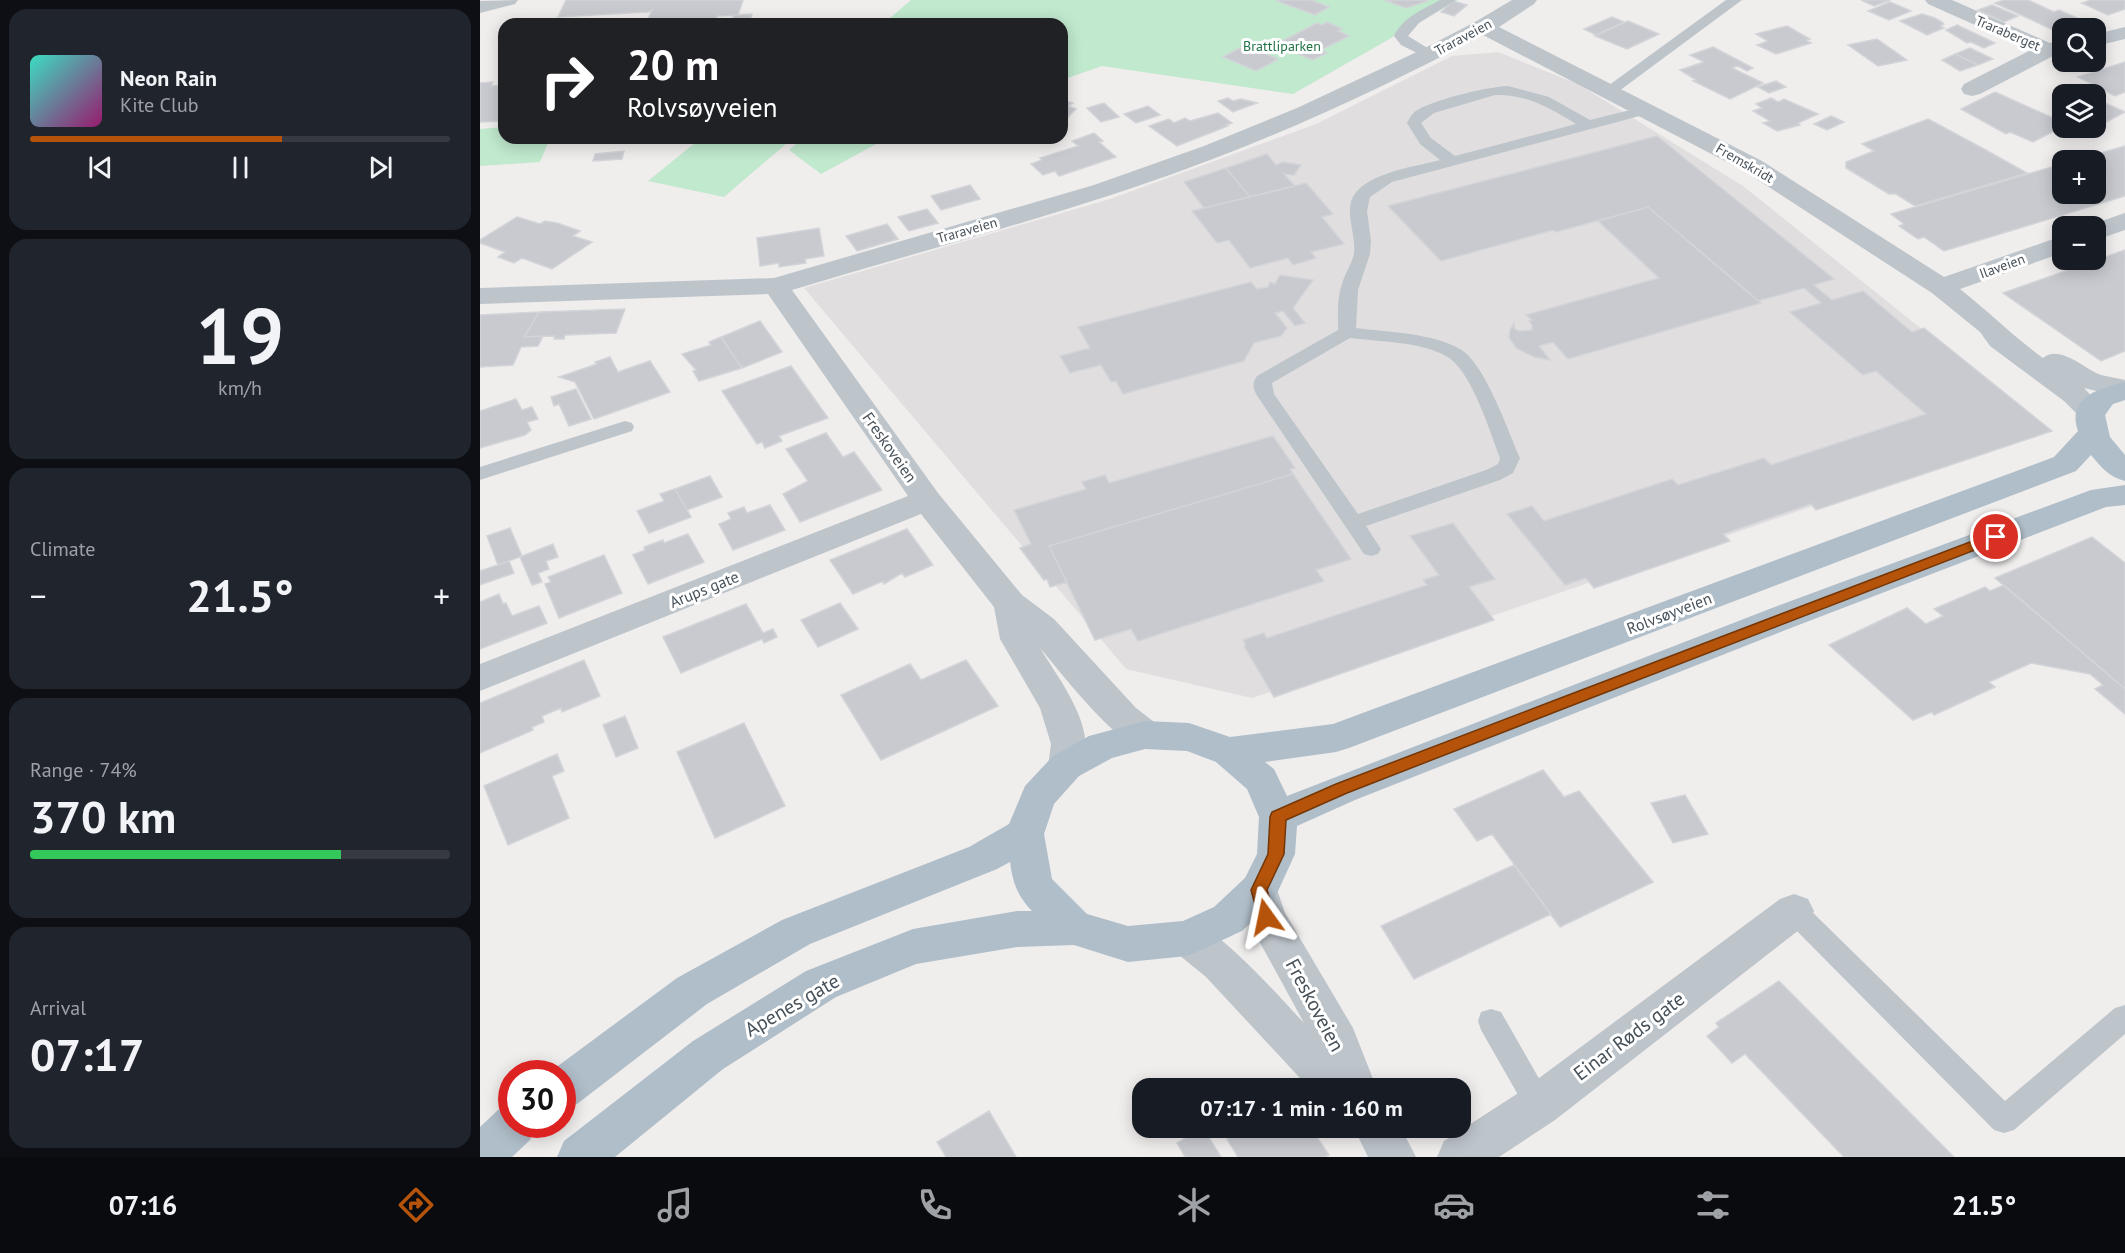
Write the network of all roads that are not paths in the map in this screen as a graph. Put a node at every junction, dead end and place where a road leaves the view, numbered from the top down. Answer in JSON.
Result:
{"nodes":[{"id":1,"x":508,"y":0,"type":"edge"},
{"id":2,"x":1449,"y":0,"type":"edge"},
{"id":3,"x":1527,"y":0,"type":"edge"},
{"id":4,"x":1735,"y":0,"type":"edge"},
{"id":5,"x":1935,"y":0,"type":"edge"},
{"id":6,"x":480,"y":7,"type":"edge"},
{"id":7,"x":1483,"y":27,"type":"junction"},
{"id":8,"x":2125,"y":33,"type":"edge"},
{"id":9,"x":2106,"y":38,"type":"edge"},
{"id":10,"x":2052,"y":47,"type":"edge"},
{"id":11,"x":2052,"y":51,"type":"edge"},
{"id":12,"x":1429,"y":55,"type":"junction"},
{"id":13,"x":1972,"y":89,"type":"dead end"},
{"id":14,"x":1610,"y":91,"type":"junction"},
{"id":15,"x":1646,"y":110,"type":"junction"},
{"id":16,"x":1589,"y":126,"type":"junction"},
{"id":17,"x":1453,"y":162,"type":"junction"},
{"id":18,"x":2125,"y":221,"type":"edge"},
{"id":19,"x":2106,"y":228,"type":"edge"},
{"id":20,"x":2052,"y":248,"type":"edge"},
{"id":21,"x":776,"y":286,"type":"junction"},
{"id":22,"x":1941,"y":287,"type":"junction"},
{"id":23,"x":480,"y":296,"type":"edge"},
{"id":24,"x":1990,"y":326,"type":"junction"},
{"id":25,"x":1347,"y":332,"type":"junction"},
{"id":26,"x":2125,"y":390,"type":"edge"},
{"id":27,"x":2093,"y":423,"type":"junction"},
{"id":28,"x":625,"y":427,"type":"dead end"},
{"id":29,"x":2125,"y":471,"type":"edge"},
{"id":30,"x":480,"y":474,"type":"edge"},
{"id":31,"x":2125,"y":495,"type":"edge"},
{"id":32,"x":927,"y":500,"type":"junction"},
{"id":33,"x":1354,"y":523,"type":"junction"},
{"id":34,"x":1371,"y":549,"type":"dead end"},
{"id":35,"x":1010,"y":604,"type":"junction"},
{"id":36,"x":480,"y":678,"type":"edge"},
{"id":37,"x":1145,"y":735,"type":"junction"},
{"id":38,"x":1229,"y":752,"type":"junction"},
{"id":39,"x":1066,"y":766,"type":"junction"},
{"id":40,"x":1278,"y":817,"type":"junction"},
{"id":41,"x":1025,"y":834,"type":"junction"},
{"id":42,"x":1259,"y":890,"type":"junction"},
{"id":43,"x":1794,"y":910,"type":"joint"},
{"id":44,"x":1074,"y":928,"type":"junction"},
{"id":45,"x":1187,"y":938,"type":"junction"},
{"id":46,"x":2125,"y":1017,"type":"edge"},
{"id":47,"x":1491,"y":1021,"type":"dead end"},
{"id":48,"x":576,"y":1078,"type":"edge"},
{"id":49,"x":1332,"y":1078,"type":"edge"},
{"id":50,"x":1351,"y":1078,"type":"edge"},
{"id":51,"x":1539,"y":1105,"type":"junction"},
{"id":52,"x":500,"y":1138,"type":"edge"},
{"id":53,"x":1382,"y":1138,"type":"edge"},
{"id":54,"x":480,"y":1157,"type":"edge"},
{"id":55,"x":580,"y":1157,"type":"edge"},
{"id":56,"x":1393,"y":1157,"type":"edge"},
{"id":57,"x":1461,"y":1157,"type":"edge"}],
"edges":[{"from":1,"to":6,"type":"street"},
{"from":2,"to":12,"type":"lane","name":"Traraveien"},
{"from":3,"to":7,"type":"street","name":"Traraveien"},
{"from":4,"to":14,"type":"lane"},
{"from":5,"to":10,"type":"street","name":"Traraberget"},
{"from":7,"to":12,"type":"street","name":"Traraveien"},
{"from":7,"to":14,"type":"street","name":"Fremskridt"},
{"from":8,"to":9,"type":"street"},
{"from":11,"to":13,"type":"street"},
{"from":12,"to":21,"type":"street","name":"Traraveien"},
{"from":14,"to":15,"type":"street","name":"Fremskridt"},
{"from":15,"to":16,"type":"lane"},
{"from":15,"to":22,"type":"street","name":"Fremskridt"},
{"from":16,"to":17,"type":"lane"},
{"from":16,"to":17,"type":"lane"},
{"from":17,"to":25,"type":"lane"},
{"from":18,"to":19,"type":"street"},
{"from":20,"to":22,"type":"street","name":"Ilaveien"},
{"from":21,"to":23,"type":"street","name":"Traraveien"},
{"from":21,"to":32,"type":"street","name":"Freskoveien"},
{"from":22,"to":24,"type":"street","name":"Fremskridt"},
{"from":24,"to":26,"type":"street","name":"Fremskridt"},
{"from":24,"to":27,"type":"street","name":"Fremskridt"},
{"from":25,"to":33,"type":"lane"},
{"from":25,"to":33,"type":"lane"},
{"from":26,"to":27,"type":"main road","name":"Rolvsøyveien"},
{"from":27,"to":29,"type":"main road"},
{"from":27,"to":38,"type":"main road","name":"Rolvsøyveien"},
{"from":28,"to":30,"type":"lane"},
{"from":31,"to":40,"type":"main road"},
{"from":32,"to":35,"type":"street","name":"Freskoveien"},
{"from":32,"to":36,"type":"street","name":"Arups gate"},
{"from":33,"to":34,"type":"lane"},
{"from":35,"to":37,"type":"street","name":"Freskoveien"},
{"from":35,"to":39,"type":"street","name":"Freskoveien"},
{"from":37,"to":38,"type":"main road"},
{"from":37,"to":39,"type":"main road"},
{"from":38,"to":40,"type":"main road"},
{"from":39,"to":41,"type":"main road"},
{"from":40,"to":42,"type":"main road"},
{"from":41,"to":44,"type":"main road"},
{"from":41,"to":48,"type":"main road"},
{"from":42,"to":45,"type":"main road"},
{"from":42,"to":50,"type":"street","name":"Freskoveien"},
{"from":43,"to":46,"type":"lane"},
{"from":43,"to":51,"type":"street","name":"Einar Røds gate"},
{"from":44,"to":45,"type":"main road"},
{"from":44,"to":55,"type":"main road","name":"Apenes gate"},
{"from":45,"to":49,"type":"street","name":"Freskoveien"},
{"from":47,"to":51,"type":"lane"},
{"from":51,"to":57,"type":"street","name":"Einar Røds gate"},
{"from":52,"to":54,"type":"main road"},
{"from":53,"to":56,"type":"street"}]}
